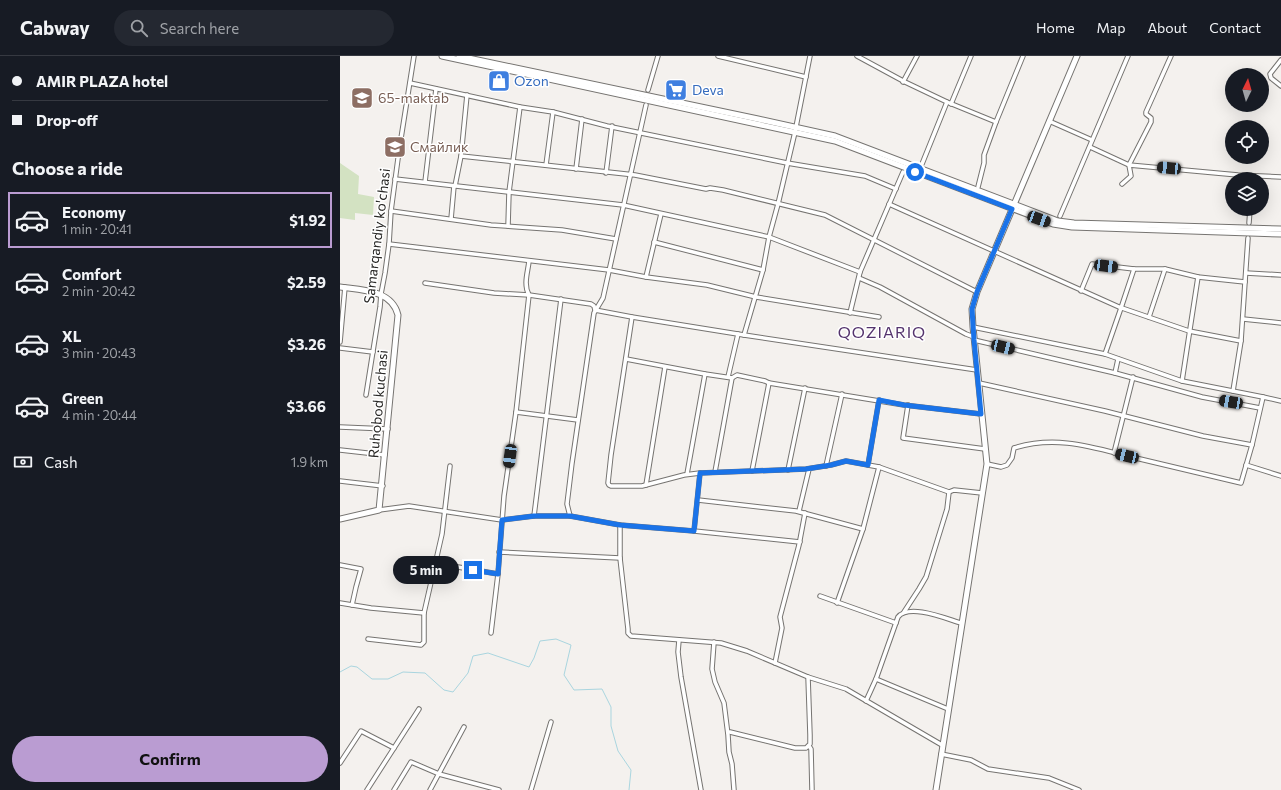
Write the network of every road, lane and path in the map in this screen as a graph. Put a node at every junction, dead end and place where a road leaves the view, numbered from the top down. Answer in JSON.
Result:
{"nodes":[{"id":1,"x":414,"y":56,"type":"edge"},
{"id":2,"x":442,"y":56,"type":"edge"},
{"id":3,"x":459,"y":56,"type":"edge"},
{"id":4,"x":658,"y":56,"type":"edge"},
{"id":5,"x":718,"y":56,"type":"edge"},
{"id":6,"x":810,"y":56,"type":"edge"},
{"id":7,"x":859,"y":56,"type":"edge"},
{"id":8,"x":917,"y":56,"type":"edge"},
{"id":9,"x":971,"y":56,"type":"edge"},
{"id":10,"x":1023,"y":56,"type":"edge"},
{"id":11,"x":1076,"y":56,"type":"edge"},
{"id":12,"x":1128,"y":56,"type":"edge"},
{"id":13,"x":1171,"y":56,"type":"edge"},
{"id":14,"x":727,"y":57,"type":"edge"},
{"id":15,"x":1281,"y":60,"type":"edge"},
{"id":16,"x":806,"y":77,"type":"junction"},
{"id":17,"x":903,"y":82,"type":"junction"},
{"id":18,"x":410,"y":83,"type":"junction"},
{"id":19,"x":1281,"y":86,"type":"edge"},
{"id":20,"x":436,"y":89,"type":"junction"},
{"id":21,"x":648,"y":90,"type":"dead end"},
{"id":22,"x":467,"y":95,"type":"junction"},
{"id":23,"x":949,"y":103,"type":"junction"},
{"id":24,"x":646,"y":105,"type":"dead end"},
{"id":25,"x":520,"y":107,"type":"junction"},
{"id":26,"x":553,"y":112,"type":"junction"},
{"id":27,"x":582,"y":119,"type":"junction"},
{"id":28,"x":996,"y":122,"type":"junction"},
{"id":29,"x":1049,"y":122,"type":"junction"},
{"id":30,"x":612,"y":126,"type":"junction"},
{"id":31,"x":795,"y":130,"type":"junction"},
{"id":32,"x":640,"y":132,"type":"junction"},
{"id":33,"x":1092,"y":140,"type":"junction"},
{"id":34,"x":1090,"y":147,"type":"junction"},
{"id":35,"x":461,"y":156,"type":"junction"},
{"id":36,"x":514,"y":161,"type":"junction"},
{"id":37,"x":787,"y":163,"type":"junction"},
{"id":38,"x":922,"y":164,"type":"dead end"},
{"id":39,"x":546,"y":165,"type":"junction"},
{"id":40,"x":1129,"y":165,"type":"junction"},
{"id":41,"x":576,"y":169,"type":"junction"},
{"id":42,"x":903,"y":172,"type":"dead end"},
{"id":43,"x":606,"y":173,"type":"junction"},
{"id":44,"x":1225,"y":174,"type":"edge"},
{"id":45,"x":631,"y":175,"type":"junction"},
{"id":46,"x":1269,"y":177,"type":"edge"},
{"id":47,"x":1281,"y":177,"type":"edge"},
{"id":48,"x":395,"y":179,"type":"junction"},
{"id":49,"x":424,"y":182,"type":"junction"},
{"id":50,"x":1122,"y":184,"type":"dead end"},
{"id":51,"x":455,"y":186,"type":"junction"},
{"id":52,"x":978,"y":187,"type":"dead end"},
{"id":53,"x":896,"y":189,"type":"junction"},
{"id":54,"x":509,"y":192,"type":"junction"},
{"id":55,"x":778,"y":204,"type":"junction"},
{"id":56,"x":889,"y":204,"type":"junction"},
{"id":57,"x":623,"y":205,"type":"junction"},
{"id":58,"x":1013,"y":207,"type":"junction"},
{"id":59,"x":391,"y":211,"type":"junction"},
{"id":60,"x":661,"y":214,"type":"junction"},
{"id":61,"x":1060,"y":216,"type":"dead end"},
{"id":62,"x":1250,"y":216,"type":"edge"},
{"id":63,"x":451,"y":219,"type":"junction"},
{"id":64,"x":1249,"y":223,"type":"dead end"},
{"id":65,"x":508,"y":226,"type":"junction"},
{"id":66,"x":1281,"y":229,"type":"edge"},
{"id":67,"x":1281,"y":234,"type":"edge"},
{"id":68,"x":769,"y":237,"type":"junction"},
{"id":69,"x":1248,"y":238,"type":"dead end"},
{"id":70,"x":616,"y":239,"type":"junction"},
{"id":71,"x":874,"y":239,"type":"junction"},
{"id":72,"x":654,"y":242,"type":"junction"},
{"id":73,"x":389,"y":244,"type":"junction"},
{"id":74,"x":995,"y":252,"type":"junction"},
{"id":75,"x":529,"y":261,"type":"junction"},
{"id":76,"x":1134,"y":269,"type":"junction"},
{"id":77,"x":1165,"y":269,"type":"junction"},
{"id":78,"x":610,"y":270,"type":"junction"},
{"id":79,"x":763,"y":270,"type":"junction"},
{"id":80,"x":860,"y":272,"type":"junction"},
{"id":81,"x":1246,"y":273,"type":"junction"},
{"id":82,"x":1281,"y":275,"type":"edge"},
{"id":83,"x":646,"y":277,"type":"junction"},
{"id":84,"x":1198,"y":277,"type":"junction"},
{"id":85,"x":859,"y":278,"type":"junction"},
{"id":86,"x":1246,"y":282,"type":"junction"},
{"id":87,"x":424,"y":283,"type":"dead end"},
{"id":88,"x":343,"y":287,"type":"edge"},
{"id":89,"x":1081,"y":291,"type":"junction"},
{"id":90,"x":977,"y":292,"type":"junction"},
{"id":91,"x":381,"y":294,"type":"junction"},
{"id":92,"x":529,"y":295,"type":"junction"},
{"id":93,"x":756,"y":297,"type":"junction"},
{"id":94,"x":560,"y":299,"type":"junction"},
{"id":95,"x":1121,"y":308,"type":"junction"},
{"id":96,"x":595,"y":310,"type":"junction"},
{"id":97,"x":850,"y":313,"type":"junction"},
{"id":98,"x":879,"y":317,"type":"dead end"},
{"id":99,"x":1149,"y":317,"type":"junction"},
{"id":100,"x":632,"y":318,"type":"junction"},
{"id":101,"x":1243,"y":319,"type":"junction"},
{"id":102,"x":1281,"y":323,"type":"edge"},
{"id":103,"x":973,"y":327,"type":"junction"},
{"id":104,"x":1189,"y":331,"type":"junction"},
{"id":105,"x":738,"y":334,"type":"junction"},
{"id":106,"x":744,"y":335,"type":"junction"},
{"id":107,"x":974,"y":338,"type":"junction"},
{"id":108,"x":1241,"y":341,"type":"junction"},
{"id":109,"x":340,"y":342,"type":"edge"},
{"id":110,"x":340,"y":348,"type":"edge"},
{"id":111,"x":373,"y":352,"type":"junction"},
{"id":112,"x":1105,"y":354,"type":"junction"},
{"id":113,"x":626,"y":359,"type":"junction"},
{"id":114,"x":1118,"y":359,"type":"junction"},
{"id":115,"x":665,"y":367,"type":"junction"},
{"id":116,"x":977,"y":370,"type":"junction"},
{"id":117,"x":1116,"y":373,"type":"junction"},
{"id":118,"x":705,"y":374,"type":"junction"},
{"id":119,"x":1132,"y":377,"type":"junction"},
{"id":120,"x":730,"y":378,"type":"junction"},
{"id":121,"x":1182,"y":381,"type":"junction"},
{"id":122,"x":769,"y":383,"type":"junction"},
{"id":123,"x":979,"y":383,"type":"junction"},
{"id":124,"x":804,"y":388,"type":"junction"},
{"id":125,"x":1233,"y":391,"type":"junction"},
{"id":126,"x":842,"y":394,"type":"junction"},
{"id":127,"x":366,"y":395,"type":"dead end"},
{"id":128,"x":1262,"y":397,"type":"junction"},
{"id":129,"x":879,"y":400,"type":"junction"},
{"id":130,"x":1281,"y":401,"type":"edge"},
{"id":131,"x":908,"y":405,"type":"junction"},
{"id":132,"x":1260,"y":408,"type":"junction"},
{"id":133,"x":516,"y":412,"type":"junction"},
{"id":134,"x":981,"y":414,"type":"junction"},
{"id":135,"x":546,"y":416,"type":"junction"},
{"id":136,"x":1124,"y":416,"type":"junction"},
{"id":137,"x":578,"y":420,"type":"junction"},
{"id":138,"x":340,"y":427,"type":"edge"},
{"id":139,"x":388,"y":429,"type":"junction"},
{"id":140,"x":1252,"y":445,"type":"junction"},
{"id":141,"x":985,"y":449,"type":"junction"},
{"id":142,"x":340,"y":450,"type":"edge"},
{"id":143,"x":1114,"y":453,"type":"junction"},
{"id":144,"x":385,"y":455,"type":"junction"},
{"id":145,"x":987,"y":464,"type":"junction"},
{"id":146,"x":868,"y":465,"type":"junction"},
{"id":147,"x":450,"y":466,"type":"dead end"},
{"id":148,"x":826,"y":466,"type":"junction"},
{"id":149,"x":1246,"y":466,"type":"junction"},
{"id":150,"x":879,"y":467,"type":"junction"},
{"id":151,"x":809,"y":468,"type":"junction"},
{"id":152,"x":788,"y":470,"type":"junction"},
{"id":153,"x":752,"y":471,"type":"junction"},
{"id":154,"x":715,"y":472,"type":"junction"},
{"id":155,"x":700,"y":473,"type":"junction"},
{"id":156,"x":687,"y":474,"type":"junction"},
{"id":157,"x":1281,"y":476,"type":"edge"},
{"id":158,"x":340,"y":481,"type":"edge"},
{"id":159,"x":646,"y":485,"type":"junction"},
{"id":160,"x":382,"y":486,"type":"junction"},
{"id":161,"x":949,"y":492,"type":"junction"},
{"id":162,"x":982,"y":493,"type":"junction"},
{"id":163,"x":698,"y":500,"type":"junction"},
{"id":164,"x":379,"y":510,"type":"junction"},
{"id":165,"x":799,"y":511,"type":"junction"},
{"id":166,"x":445,"y":512,"type":"junction"},
{"id":167,"x":805,"y":513,"type":"junction"},
{"id":168,"x":534,"y":516,"type":"junction"},
{"id":169,"x":570,"y":516,"type":"junction"},
{"id":170,"x":340,"y":519,"type":"edge"},
{"id":171,"x":502,"y":520,"type":"junction"},
{"id":172,"x":620,"y":525,"type":"junction"},
{"id":173,"x":863,"y":528,"type":"junction"},
{"id":174,"x":694,"y":531,"type":"junction"},
{"id":175,"x":800,"y":542,"type":"junction"},
{"id":176,"x":499,"y":552,"type":"junction"},
{"id":177,"x":620,"y":558,"type":"junction"},
{"id":178,"x":435,"y":563,"type":"junction"},
{"id":179,"x":340,"y":566,"type":"edge"},
{"id":180,"x":498,"y":574,"type":"junction"},
{"id":181,"x":820,"y":596,"type":"dead end"},
{"id":182,"x":340,"y":603,"type":"edge"},
{"id":183,"x":837,"y":603,"type":"junction"},
{"id":184,"x":352,"y":605,"type":"junction"},
{"id":185,"x":904,"y":612,"type":"junction"},
{"id":186,"x":424,"y":613,"type":"junction"},
{"id":187,"x":896,"y":623,"type":"junction"},
{"id":188,"x":961,"y":623,"type":"junction"},
{"id":189,"x":491,"y":633,"type":"dead end"},
{"id":190,"x":368,"y":639,"type":"dead end"},
{"id":191,"x":679,"y":640,"type":"junction"},
{"id":192,"x":714,"y":642,"type":"junction"},
{"id":193,"x":776,"y":663,"type":"junction"},
{"id":194,"x":808,"y":677,"type":"junction"},
{"id":195,"x":876,"y":679,"type":"junction"},
{"id":196,"x":866,"y":701,"type":"junction"},
{"id":197,"x":419,"y":709,"type":"dead end"},
{"id":198,"x":948,"y":709,"type":"junction"},
{"id":199,"x":551,"y":722,"type":"dead end"},
{"id":200,"x":464,"y":727,"type":"dead end"},
{"id":201,"x":730,"y":732,"type":"dead end"},
{"id":202,"x":942,"y":745,"type":"junction"},
{"id":203,"x":809,"y":746,"type":"junction"},
{"id":204,"x":394,"y":748,"type":"junction"},
{"id":205,"x":941,"y":754,"type":"junction"},
{"id":206,"x":340,"y":763,"type":"edge"},
{"id":207,"x":439,"y":774,"type":"junction"},
{"id":208,"x":1066,"y":784,"type":"junction"},
{"id":209,"x":368,"y":790,"type":"edge"},
{"id":210,"x":394,"y":790,"type":"edge"},
{"id":211,"x":430,"y":790,"type":"edge"},
{"id":212,"x":500,"y":790,"type":"edge"},
{"id":213,"x":531,"y":790,"type":"edge"},
{"id":214,"x":701,"y":790,"type":"edge"},
{"id":215,"x":734,"y":790,"type":"edge"},
{"id":216,"x":812,"y":790,"type":"edge"},
{"id":217,"x":936,"y":790,"type":"edge"},
{"id":218,"x":1065,"y":790,"type":"edge"},
{"id":219,"x":1079,"y":790,"type":"edge"}],
"edges":[{"from":1,"to":18,"type":"street","name":"Samarqandiy ko'chasi"},
{"from":2,"to":31,"type":"main road"},
{"from":3,"to":31,"type":"main road"},
{"from":4,"to":21,"type":"street"},
{"from":5,"to":14,"type":"street"},
{"from":6,"to":16,"type":"street"},
{"from":7,"to":17,"type":"street"},
{"from":8,"to":17,"type":"street"},
{"from":9,"to":23,"type":"street"},
{"from":10,"to":28,"type":"street"},
{"from":11,"to":29,"type":"main road"},
{"from":12,"to":33,"type":"street"},
{"from":13,"to":40,"type":"street"},
{"from":14,"to":16,"type":"street"},
{"from":15,"to":19,"type":"street"},
{"from":16,"to":31,"type":"street"},
{"from":17,"to":23,"type":"street"},
{"from":18,"to":20,"type":"street"},
{"from":18,"to":48,"type":"street","name":"Samarqandiy ko'chasi"},
{"from":20,"to":22,"type":"street"},
{"from":20,"to":49,"type":"street"},
{"from":22,"to":25,"type":"street"},
{"from":22,"to":35,"type":"street"},
{"from":23,"to":28,"type":"street"},
{"from":23,"to":38,"type":"street"},
{"from":24,"to":32,"type":"street"},
{"from":25,"to":26,"type":"street"},
{"from":25,"to":36,"type":"street"},
{"from":26,"to":27,"type":"street"},
{"from":26,"to":39,"type":"street"},
{"from":27,"to":30,"type":"street"},
{"from":27,"to":41,"type":"street"},
{"from":28,"to":52,"type":"street"},
{"from":29,"to":33,"type":"street"},
{"from":29,"to":58,"type":"main road"},
{"from":30,"to":32,"type":"street"},
{"from":30,"to":43,"type":"street"},
{"from":31,"to":37,"type":"street"},
{"from":31,"to":58,"type":"main road"},
{"from":32,"to":37,"type":"street"},
{"from":32,"to":45,"type":"street"},
{"from":33,"to":34,"type":"street"},
{"from":34,"to":40,"type":"street"},
{"from":34,"to":61,"type":"street"},
{"from":35,"to":36,"type":"street"},
{"from":35,"to":51,"type":"street"},
{"from":36,"to":39,"type":"street"},
{"from":36,"to":54,"type":"street"},
{"from":37,"to":53,"type":"street"},
{"from":37,"to":55,"type":"street"},
{"from":39,"to":41,"type":"street"},
{"from":40,"to":44,"type":"street"},
{"from":40,"to":50,"type":"street"},
{"from":41,"to":43,"type":"street"},
{"from":42,"to":53,"type":"street"},
{"from":43,"to":45,"type":"street"},
{"from":45,"to":55,"type":"street"},
{"from":45,"to":57,"type":"street"},
{"from":46,"to":47,"type":"street"},
{"from":48,"to":49,"type":"street"},
{"from":48,"to":59,"type":"street","name":"Samarqandiy ko'chasi"},
{"from":49,"to":51,"type":"street"},
{"from":51,"to":54,"type":"street"},
{"from":51,"to":63,"type":"street"},
{"from":53,"to":56,"type":"street"},
{"from":54,"to":57,"type":"street"},
{"from":54,"to":65,"type":"street"},
{"from":55,"to":68,"type":"street"},
{"from":55,"to":71,"type":"street"},
{"from":56,"to":71,"type":"street"},
{"from":56,"to":74,"type":"street"},
{"from":57,"to":60,"type":"street"},
{"from":57,"to":70,"type":"street"},
{"from":58,"to":66,"type":"main road"},
{"from":58,"to":67,"type":"main road"},
{"from":58,"to":74,"type":"main road"},
{"from":59,"to":63,"type":"street"},
{"from":59,"to":73,"type":"street","name":"Samarqandiy ko'chasi"},
{"from":60,"to":68,"type":"street"},
{"from":60,"to":72,"type":"street"},
{"from":62,"to":64,"type":"street"},
{"from":63,"to":65,"type":"street"},
{"from":65,"to":70,"type":"street"},
{"from":68,"to":79,"type":"street"},
{"from":68,"to":80,"type":"street"},
{"from":69,"to":81,"type":"street"},
{"from":70,"to":78,"type":"street"},
{"from":71,"to":80,"type":"street"},
{"from":71,"to":90,"type":"street"},
{"from":72,"to":79,"type":"street"},
{"from":72,"to":83,"type":"street"},
{"from":73,"to":75,"type":"street"},
{"from":73,"to":91,"type":"street","name":"Samarqandiy ko'chasi"},
{"from":74,"to":89,"type":"street"},
{"from":74,"to":90,"type":"main road"},
{"from":75,"to":78,"type":"street"},
{"from":75,"to":92,"type":"street"},
{"from":76,"to":77,"type":"street"},
{"from":76,"to":89,"type":"street"},
{"from":76,"to":95,"type":"street"},
{"from":77,"to":84,"type":"street"},
{"from":77,"to":99,"type":"street"},
{"from":78,"to":83,"type":"street"},
{"from":78,"to":96,"type":"street"},
{"from":79,"to":93,"type":"street"},
{"from":80,"to":85,"type":"street"},
{"from":81,"to":82,"type":"street"},
{"from":81,"to":86,"type":"street"},
{"from":83,"to":93,"type":"street"},
{"from":84,"to":86,"type":"street"},
{"from":84,"to":104,"type":"street"},
{"from":85,"to":97,"type":"street"},
{"from":85,"to":107,"type":"street"},
{"from":86,"to":101,"type":"street"},
{"from":87,"to":92,"type":"street"},
{"from":88,"to":91,"type":"main road"},
{"from":88,"to":109,"type":"street"},
{"from":89,"to":95,"type":"street"},
{"from":90,"to":103,"type":"main road"},
{"from":91,"to":111,"type":"street","name":"Samarqandiy ko'chasi"},
{"from":91,"to":139,"type":"main road","name":"Ruhobod kuchasi"},
{"from":92,"to":94,"type":"street"},
{"from":92,"to":133,"type":"street"},
{"from":93,"to":97,"type":"street"},
{"from":93,"to":106,"type":"street"},
{"from":94,"to":96,"type":"street"},
{"from":94,"to":135,"type":"street"},
{"from":95,"to":99,"type":"street"},
{"from":95,"to":112,"type":"street"},
{"from":96,"to":100,"type":"street"},
{"from":96,"to":137,"type":"street"},
{"from":97,"to":98,"type":"street"},
{"from":99,"to":104,"type":"street"},
{"from":100,"to":105,"type":"street"},
{"from":100,"to":113,"type":"street"},
{"from":101,"to":102,"type":"street"},
{"from":101,"to":108,"type":"street"},
{"from":103,"to":107,"type":"main road"},
{"from":103,"to":112,"type":"street"},
{"from":104,"to":108,"type":"street"},
{"from":104,"to":121,"type":"street"},
{"from":105,"to":106,"type":"street"},
{"from":105,"to":120,"type":"street"},
{"from":106,"to":116,"type":"street"},
{"from":107,"to":116,"type":"main road"},
{"from":107,"to":117,"type":"street"},
{"from":108,"to":125,"type":"street"},
{"from":110,"to":111,"type":"street"},
{"from":111,"to":127,"type":"street","name":"Samarqandiy ko'chasi"},
{"from":112,"to":114,"type":"street"},
{"from":113,"to":115,"type":"street"},
{"from":113,"to":159,"type":"street"},
{"from":114,"to":117,"type":"street"},
{"from":114,"to":121,"type":"street"},
{"from":115,"to":118,"type":"street"},
{"from":115,"to":159,"type":"street"},
{"from":116,"to":123,"type":"main road"},
{"from":117,"to":119,"type":"street"},
{"from":118,"to":120,"type":"street"},
{"from":118,"to":156,"type":"street"},
{"from":119,"to":132,"type":"street"},
{"from":119,"to":136,"type":"street"},
{"from":120,"to":122,"type":"street"},
{"from":120,"to":154,"type":"street"},
{"from":121,"to":125,"type":"street"},
{"from":122,"to":124,"type":"street"},
{"from":122,"to":153,"type":"street"},
{"from":123,"to":134,"type":"main road"},
{"from":123,"to":136,"type":"street"},
{"from":124,"to":126,"type":"street"},
{"from":124,"to":152,"type":"street"},
{"from":125,"to":128,"type":"street"},
{"from":126,"to":129,"type":"street"},
{"from":126,"to":148,"type":"street"},
{"from":128,"to":130,"type":"street"},
{"from":128,"to":132,"type":"street"},
{"from":129,"to":131,"type":"street"},
{"from":129,"to":146,"type":"street"},
{"from":131,"to":134,"type":"street"},
{"from":131,"to":141,"type":"street"},
{"from":132,"to":140,"type":"street"},
{"from":133,"to":135,"type":"street"},
{"from":133,"to":171,"type":"street"},
{"from":134,"to":141,"type":"main road"},
{"from":135,"to":137,"type":"street"},
{"from":135,"to":168,"type":"street"},
{"from":136,"to":140,"type":"street"},
{"from":136,"to":143,"type":"street"},
{"from":137,"to":169,"type":"street"},
{"from":138,"to":139,"type":"street"},
{"from":139,"to":144,"type":"main road","name":"Ruhobod kuchasi"},
{"from":140,"to":149,"type":"street"},
{"from":141,"to":145,"type":"main road"},
{"from":142,"to":144,"type":"street"},
{"from":143,"to":145,"type":"street"},
{"from":143,"to":149,"type":"street"},
{"from":144,"to":160,"type":"main road","name":"Ruhobod kuchasi"},
{"from":145,"to":162,"type":"main road"},
{"from":146,"to":148,"type":"street"},
{"from":146,"to":150,"type":"street"},
{"from":147,"to":166,"type":"street"},
{"from":148,"to":151,"type":"street"},
{"from":149,"to":157,"type":"street"},
{"from":150,"to":161,"type":"street"},
{"from":150,"to":173,"type":"street"},
{"from":151,"to":152,"type":"street"},
{"from":151,"to":165,"type":"street"},
{"from":152,"to":153,"type":"street"},
{"from":153,"to":154,"type":"street"},
{"from":154,"to":155,"type":"street"},
{"from":155,"to":156,"type":"street"},
{"from":155,"to":163,"type":"street"},
{"from":156,"to":159,"type":"street"},
{"from":158,"to":160,"type":"street"},
{"from":160,"to":164,"type":"main road","name":"Ruhobod kuchasi"},
{"from":161,"to":162,"type":"street"},
{"from":161,"to":185,"type":"street"},
{"from":162,"to":188,"type":"main road"},
{"from":163,"to":165,"type":"street"},
{"from":163,"to":174,"type":"street"},
{"from":164,"to":166,"type":"street"},
{"from":164,"to":170,"type":"main road"},
{"from":165,"to":167,"type":"street"},
{"from":166,"to":171,"type":"street"},
{"from":166,"to":178,"type":"street"},
{"from":167,"to":173,"type":"street"},
{"from":167,"to":175,"type":"street"},
{"from":168,"to":169,"type":"street"},
{"from":168,"to":171,"type":"street"},
{"from":169,"to":172,"type":"street"},
{"from":171,"to":176,"type":"street"},
{"from":172,"to":174,"type":"street"},
{"from":172,"to":177,"type":"street"},
{"from":173,"to":183,"type":"street"},
{"from":174,"to":175,"type":"street"},
{"from":175,"to":193,"type":"street"},
{"from":176,"to":177,"type":"street"},
{"from":176,"to":180,"type":"street"},
{"from":177,"to":191,"type":"street"},
{"from":178,"to":180,"type":"street"},
{"from":178,"to":186,"type":"street"},
{"from":179,"to":184,"type":"street"},
{"from":180,"to":189,"type":"street"},
{"from":181,"to":183,"type":"street"},
{"from":182,"to":184,"type":"street"},
{"from":183,"to":187,"type":"street"},
{"from":184,"to":186,"type":"street"},
{"from":185,"to":187,"type":"street"},
{"from":185,"to":188,"type":"street"},
{"from":186,"to":190,"type":"street"},
{"from":187,"to":195,"type":"street"},
{"from":188,"to":198,"type":"main road"},
{"from":191,"to":192,"type":"street"},
{"from":191,"to":214,"type":"street"},
{"from":192,"to":193,"type":"street"},
{"from":192,"to":215,"type":"street"},
{"from":193,"to":194,"type":"street"},
{"from":194,"to":196,"type":"street"},
{"from":194,"to":203,"type":"street"},
{"from":195,"to":196,"type":"street"},
{"from":195,"to":198,"type":"street"},
{"from":196,"to":202,"type":"street"},
{"from":197,"to":204,"type":"street"},
{"from":198,"to":202,"type":"main road"},
{"from":199,"to":213,"type":"street"},
{"from":200,"to":207,"type":"street"},
{"from":201,"to":203,"type":"street"},
{"from":202,"to":205,"type":"main road"},
{"from":203,"to":216,"type":"street"},
{"from":204,"to":206,"type":"street"},
{"from":204,"to":209,"type":"street"},
{"from":205,"to":208,"type":"street"},
{"from":205,"to":217,"type":"main road"},
{"from":207,"to":210,"type":"street"},
{"from":207,"to":211,"type":"street"},
{"from":207,"to":212,"type":"street"},
{"from":208,"to":218,"type":"street"},
{"from":208,"to":219,"type":"street"}]}
